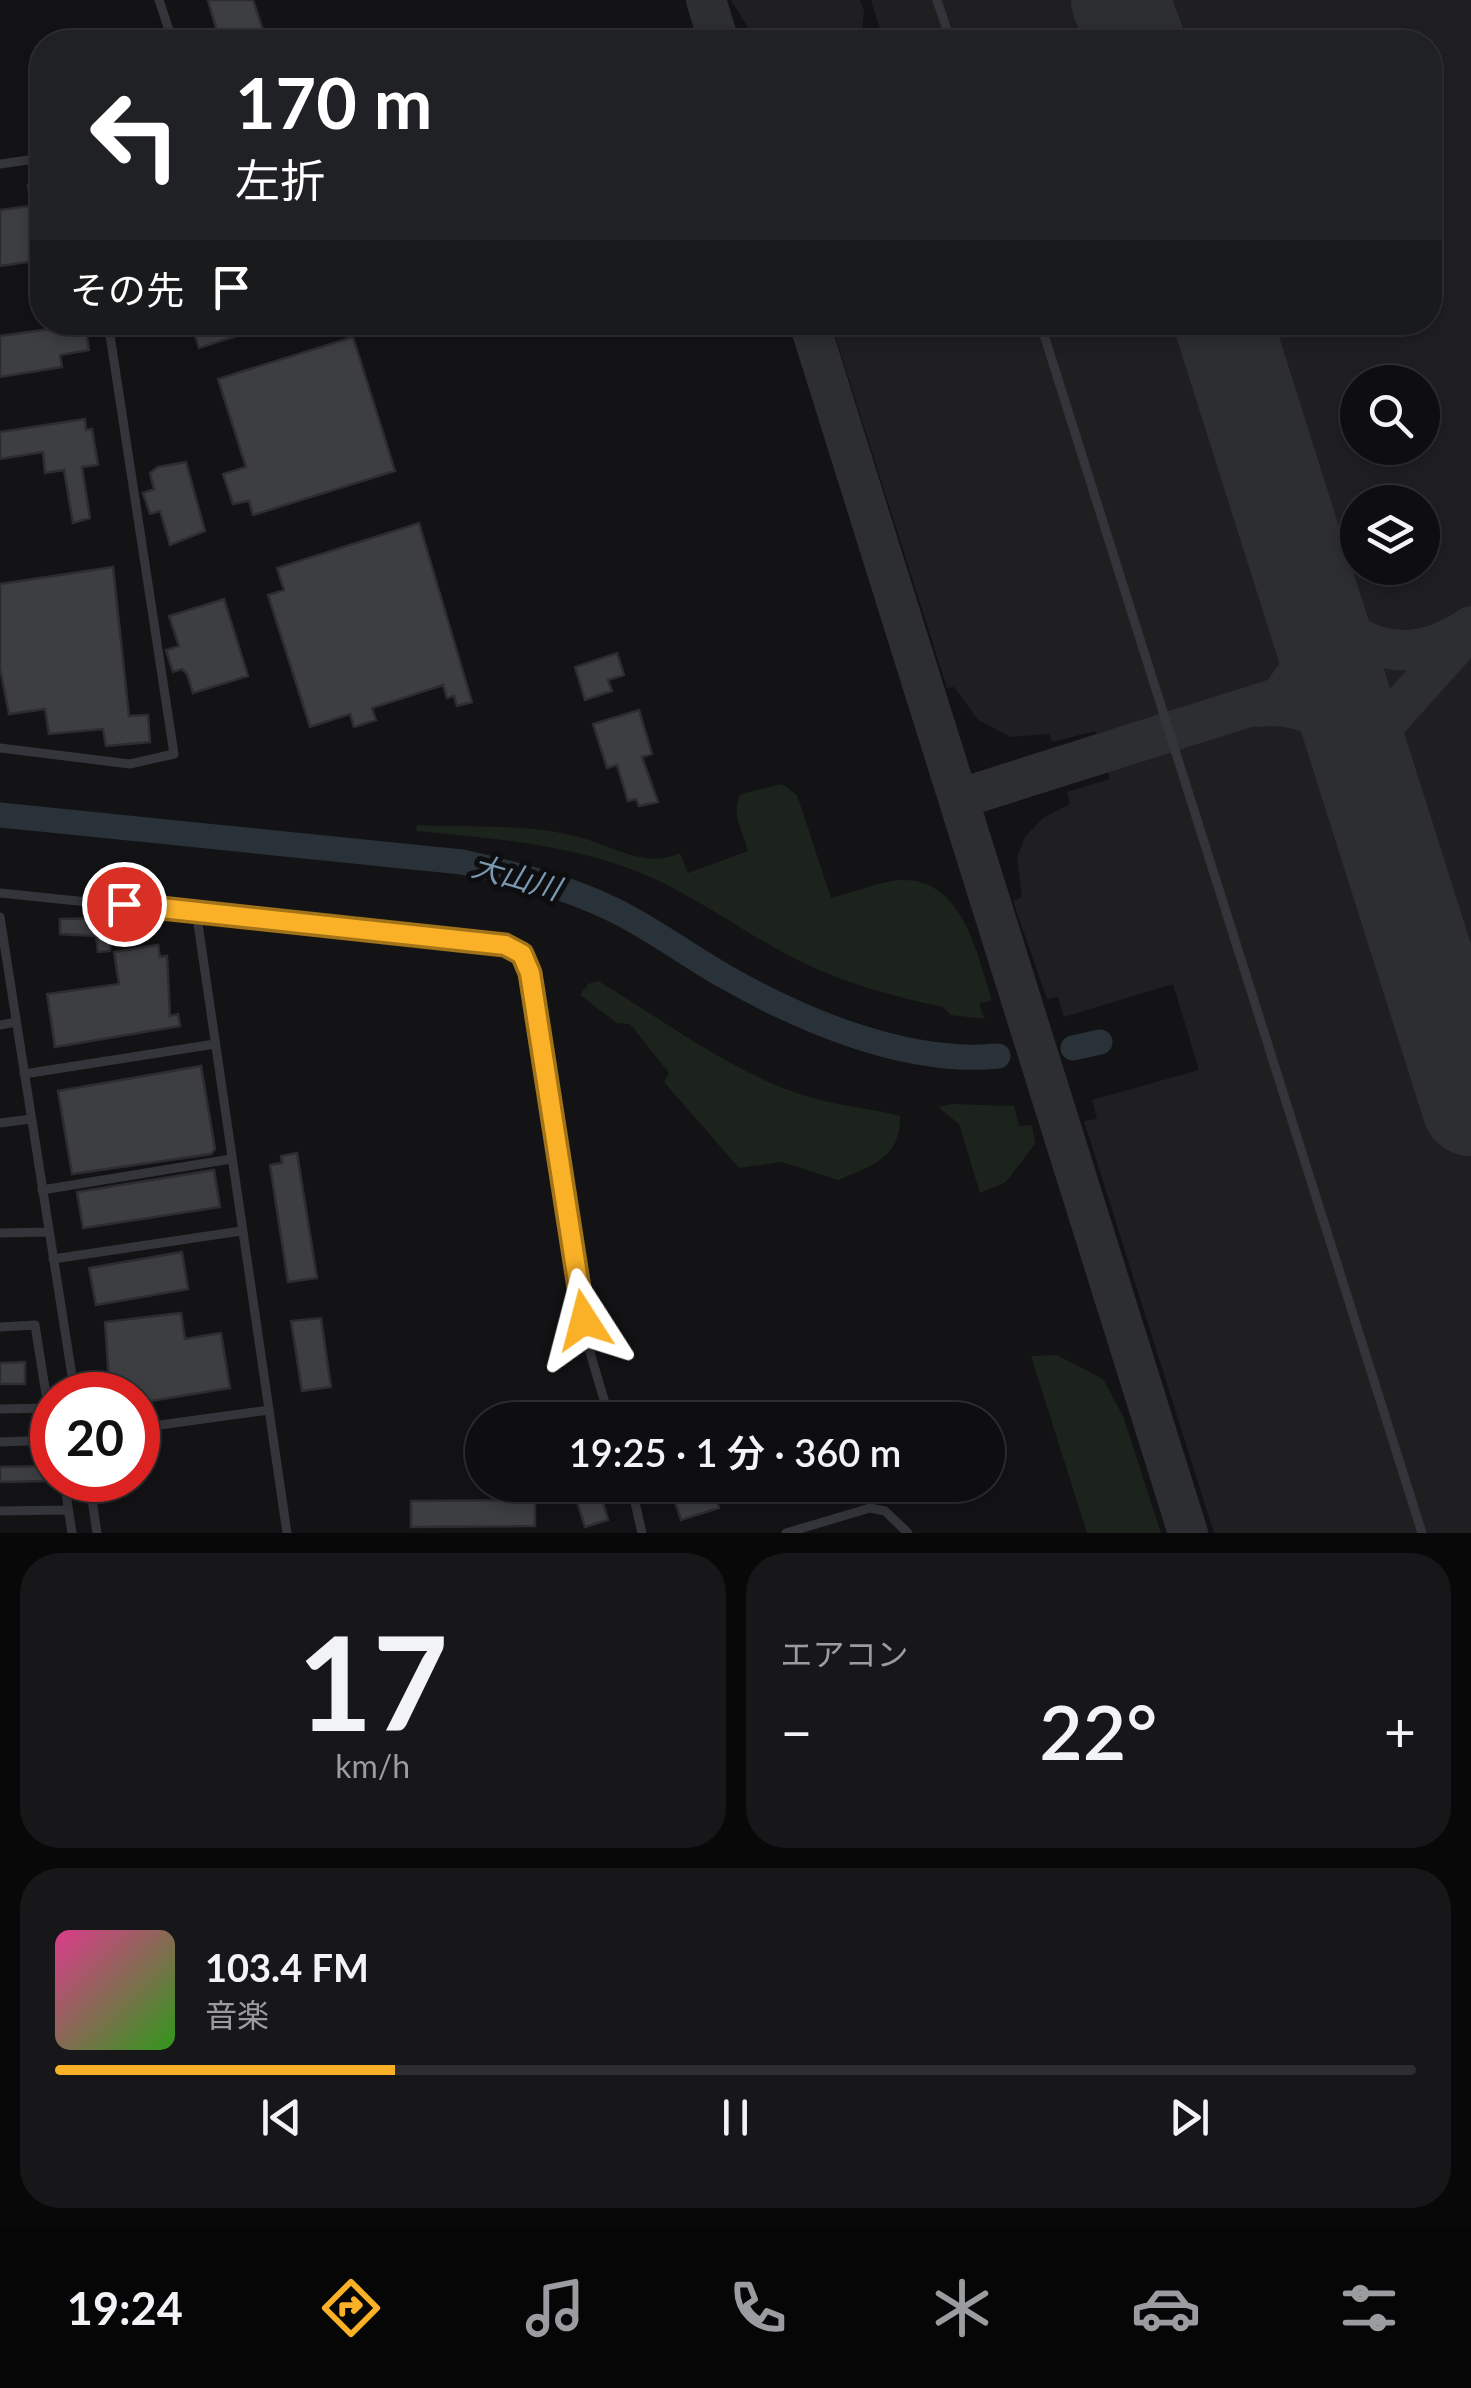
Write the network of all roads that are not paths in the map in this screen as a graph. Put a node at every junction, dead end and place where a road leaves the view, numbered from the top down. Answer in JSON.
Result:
{"nodes":[{"id":1,"x":159,"y":0,"type":"edge"},
{"id":2,"x":937,"y":0,"type":"edge"},
{"id":3,"x":168,"y":30,"type":"edge"},
{"id":4,"x":947,"y":30,"type":"edge"},
{"id":5,"x":30,"y":160,"type":"edge"},
{"id":6,"x":0,"y":164,"type":"edge"},
{"id":7,"x":110,"y":335,"type":"edge"},
{"id":8,"x":1044,"y":335,"type":"edge"},
{"id":9,"x":0,"y":748,"type":"edge"},
{"id":10,"x":0,"y":893,"type":"edge"},
{"id":11,"x":196,"y":910,"type":"junction"},
{"id":12,"x":0,"y":917,"type":"edge"},
{"id":13,"x":16,"y":1022,"type":"junction"},
{"id":14,"x":0,"y":1025,"type":"edge"},
{"id":15,"x":214,"y":1044,"type":"junction"},
{"id":16,"x":24,"y":1074,"type":"junction"},
{"id":17,"x":31,"y":1118,"type":"junction"},
{"id":18,"x":0,"y":1124,"type":"edge"},
{"id":19,"x":230,"y":1159,"type":"junction"},
{"id":20,"x":42,"y":1190,"type":"junction"},
{"id":21,"x":241,"y":1230,"type":"junction"},
{"id":22,"x":49,"y":1232,"type":"junction"},
{"id":23,"x":0,"y":1233,"type":"edge"},
{"id":24,"x":53,"y":1259,"type":"junction"},
{"id":25,"x":0,"y":1326,"type":"edge"},
{"id":26,"x":42,"y":1372,"type":"edge"},
{"id":27,"x":71,"y":1372,"type":"edge"},
{"id":28,"x":605,"y":1402,"type":"edge"},
{"id":29,"x":30,"y":1408,"type":"edge"},
{"id":30,"x":0,"y":1409,"type":"edge"},
{"id":31,"x":269,"y":1410,"type":"junction"},
{"id":32,"x":160,"y":1425,"type":"edge"},
{"id":33,"x":30,"y":1441,"type":"edge"},
{"id":34,"x":0,"y":1442,"type":"edge"},
{"id":35,"x":67,"y":1502,"type":"edge"},
{"id":36,"x":92,"y":1502,"type":"edge"},
{"id":37,"x":637,"y":1502,"type":"edge"},
{"id":38,"x":68,"y":1510,"type":"junction"},
{"id":39,"x":0,"y":1511,"type":"edge"},
{"id":40,"x":72,"y":1533,"type":"edge"},
{"id":41,"x":97,"y":1533,"type":"edge"},
{"id":42,"x":288,"y":1533,"type":"edge"},
{"id":43,"x":642,"y":1533,"type":"edge"},
{"id":44,"x":786,"y":1533,"type":"edge"},
{"id":45,"x":908,"y":1533,"type":"edge"},
{"id":46,"x":1422,"y":1533,"type":"edge"}],
"edges":[{"from":1,"to":3,"type":"lane"},
{"from":2,"to":4,"type":"lane"},
{"from":5,"to":6,"type":"lane"},
{"from":7,"to":9,"type":"lane"},
{"from":8,"to":46,"type":"lane"},
{"from":10,"to":11,"type":"lane"},
{"from":11,"to":15,"type":"lane"},
{"from":11,"to":28,"type":"lane"},
{"from":12,"to":13,"type":"lane"},
{"from":13,"to":14,"type":"lane"},
{"from":13,"to":16,"type":"lane"},
{"from":15,"to":16,"type":"lane"},
{"from":15,"to":19,"type":"lane"},
{"from":16,"to":17,"type":"lane"},
{"from":17,"to":18,"type":"lane"},
{"from":17,"to":20,"type":"lane"},
{"from":19,"to":20,"type":"lane"},
{"from":19,"to":21,"type":"lane"},
{"from":20,"to":22,"type":"lane"},
{"from":21,"to":24,"type":"lane"},
{"from":21,"to":31,"type":"lane"},
{"from":22,"to":23,"type":"lane"},
{"from":22,"to":24,"type":"lane"},
{"from":24,"to":27,"type":"lane"},
{"from":25,"to":26,"type":"lane"},
{"from":29,"to":30,"type":"lane"},
{"from":31,"to":32,"type":"lane"},
{"from":31,"to":42,"type":"lane"},
{"from":33,"to":34,"type":"lane"},
{"from":35,"to":38,"type":"lane"},
{"from":36,"to":41,"type":"lane"},
{"from":37,"to":43,"type":"lane"},
{"from":38,"to":39,"type":"lane"},
{"from":38,"to":40,"type":"lane"},
{"from":44,"to":45,"type":"lane"}]}
